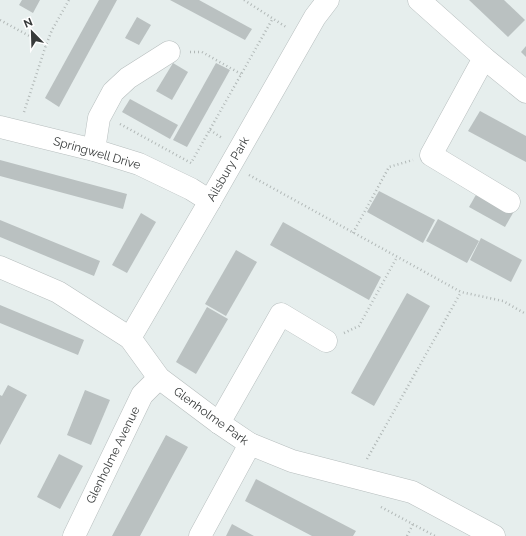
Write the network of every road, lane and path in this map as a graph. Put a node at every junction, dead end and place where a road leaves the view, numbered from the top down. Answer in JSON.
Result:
{"nodes":[{"id":1,"x":69,"y":0,"type":"edge"},
{"id":2,"x":244,"y":0,"type":"edge"},
{"id":3,"x":328,"y":0,"type":"edge"},
{"id":4,"x":419,"y":0,"type":"edge"},
{"id":5,"x":273,"y":18,"type":"junction"},
{"id":6,"x":0,"y":20,"type":"edge"},
{"id":7,"x":303,"y":38,"type":"junction"},
{"id":8,"x":46,"y":46,"type":"junction"},
{"id":9,"x":169,"y":52,"type":"joint"},
{"id":10,"x":484,"y":58,"type":"junction"},
{"id":11,"x":241,"y":74,"type":"junction"},
{"id":12,"x":526,"y":92,"type":"edge"},
{"id":13,"x":102,"y":114,"type":"junction"},
{"id":14,"x":9,"y":129,"type":"edge"},
{"id":15,"x":210,"y":130,"type":"junction"},
{"id":16,"x":222,"y":138,"type":"dead end"},
{"id":17,"x":94,"y":150,"type":"junction"},
{"id":18,"x":431,"y":155,"type":"junction"},
{"id":19,"x":230,"y":165,"type":"junction"},
{"id":20,"x":210,"y":201,"type":"junction"},
{"id":21,"x":509,"y":202,"type":"dead end"},
{"id":22,"x":353,"y":232,"type":"junction"},
{"id":23,"x":397,"y":257,"type":"junction"},
{"id":24,"x":0,"y":267,"type":"edge"},
{"id":25,"x":461,"y":292,"type":"junction"},
{"id":26,"x":526,"y":314,"type":"edge"},
{"id":27,"x":130,"y":338,"type":"junction"},
{"id":28,"x":326,"y":341,"type":"joint"},
{"id":29,"x":159,"y":378,"type":"junction"},
{"id":30,"x":218,"y":423,"type":"junction"},
{"id":31,"x":250,"y":444,"type":"junction"},
{"id":32,"x":356,"y":478,"type":"junction"},
{"id":33,"x":378,"y":506,"type":"dead end"},
{"id":34,"x":413,"y":524,"type":"junction"},
{"id":35,"x":74,"y":536,"type":"edge"},
{"id":36,"x":200,"y":536,"type":"edge"},
{"id":37,"x":407,"y":536,"type":"edge"},
{"id":38,"x":435,"y":536,"type":"edge"},
{"id":39,"x":494,"y":536,"type":"edge"}],
"edges":[{"from":1,"to":8,"type":"path"},
{"from":2,"to":5,"type":"path"},
{"from":3,"to":7,"type":"street","name":"Ailsbury Park"},
{"from":4,"to":10,"type":"street"},
{"from":5,"to":7,"type":"path"},
{"from":5,"to":11,"type":"path"},
{"from":6,"to":8,"type":"path"},
{"from":7,"to":19,"type":"street","name":"Ailsbury Park"},
{"from":8,"to":14,"type":"path"},
{"from":9,"to":11,"type":"path"},
{"from":9,"to":13,"type":"street"},
{"from":10,"to":12,"type":"street"},
{"from":10,"to":18,"type":"street"},
{"from":11,"to":15,"type":"path"},
{"from":13,"to":15,"type":"path"},
{"from":13,"to":17,"type":"street"},
{"from":14,"to":17,"type":"street","name":"Springwell Drive"},
{"from":15,"to":16,"type":"path"},
{"from":17,"to":20,"type":"street","name":"Springwell Drive"},
{"from":18,"to":21,"type":"street"},
{"from":18,"to":22,"type":"path"},
{"from":19,"to":20,"type":"street","name":"Ailsbury Park"},
{"from":19,"to":22,"type":"path"},
{"from":20,"to":27,"type":"street","name":"Ailsbury Park"},
{"from":22,"to":23,"type":"path"},
{"from":23,"to":25,"type":"path"},
{"from":23,"to":28,"type":"path"},
{"from":24,"to":27,"type":"street","name":"Glenholme Park"},
{"from":25,"to":26,"type":"path"},
{"from":25,"to":32,"type":"path"},
{"from":27,"to":29,"type":"street","name":"Glenholme Park"},
{"from":28,"to":30,"type":"street"},
{"from":29,"to":30,"type":"street","name":"Glenholme Park"},
{"from":29,"to":35,"type":"street","name":"Glenholme Avenue"},
{"from":30,"to":31,"type":"street","name":"Glenholme Park"},
{"from":31,"to":32,"type":"street","name":"Glenholme Park"},
{"from":31,"to":36,"type":"street"},
{"from":32,"to":39,"type":"street","name":"Glenholme Park"},
{"from":33,"to":34,"type":"path"},
{"from":34,"to":37,"type":"path"},
{"from":34,"to":38,"type":"path"}]}
